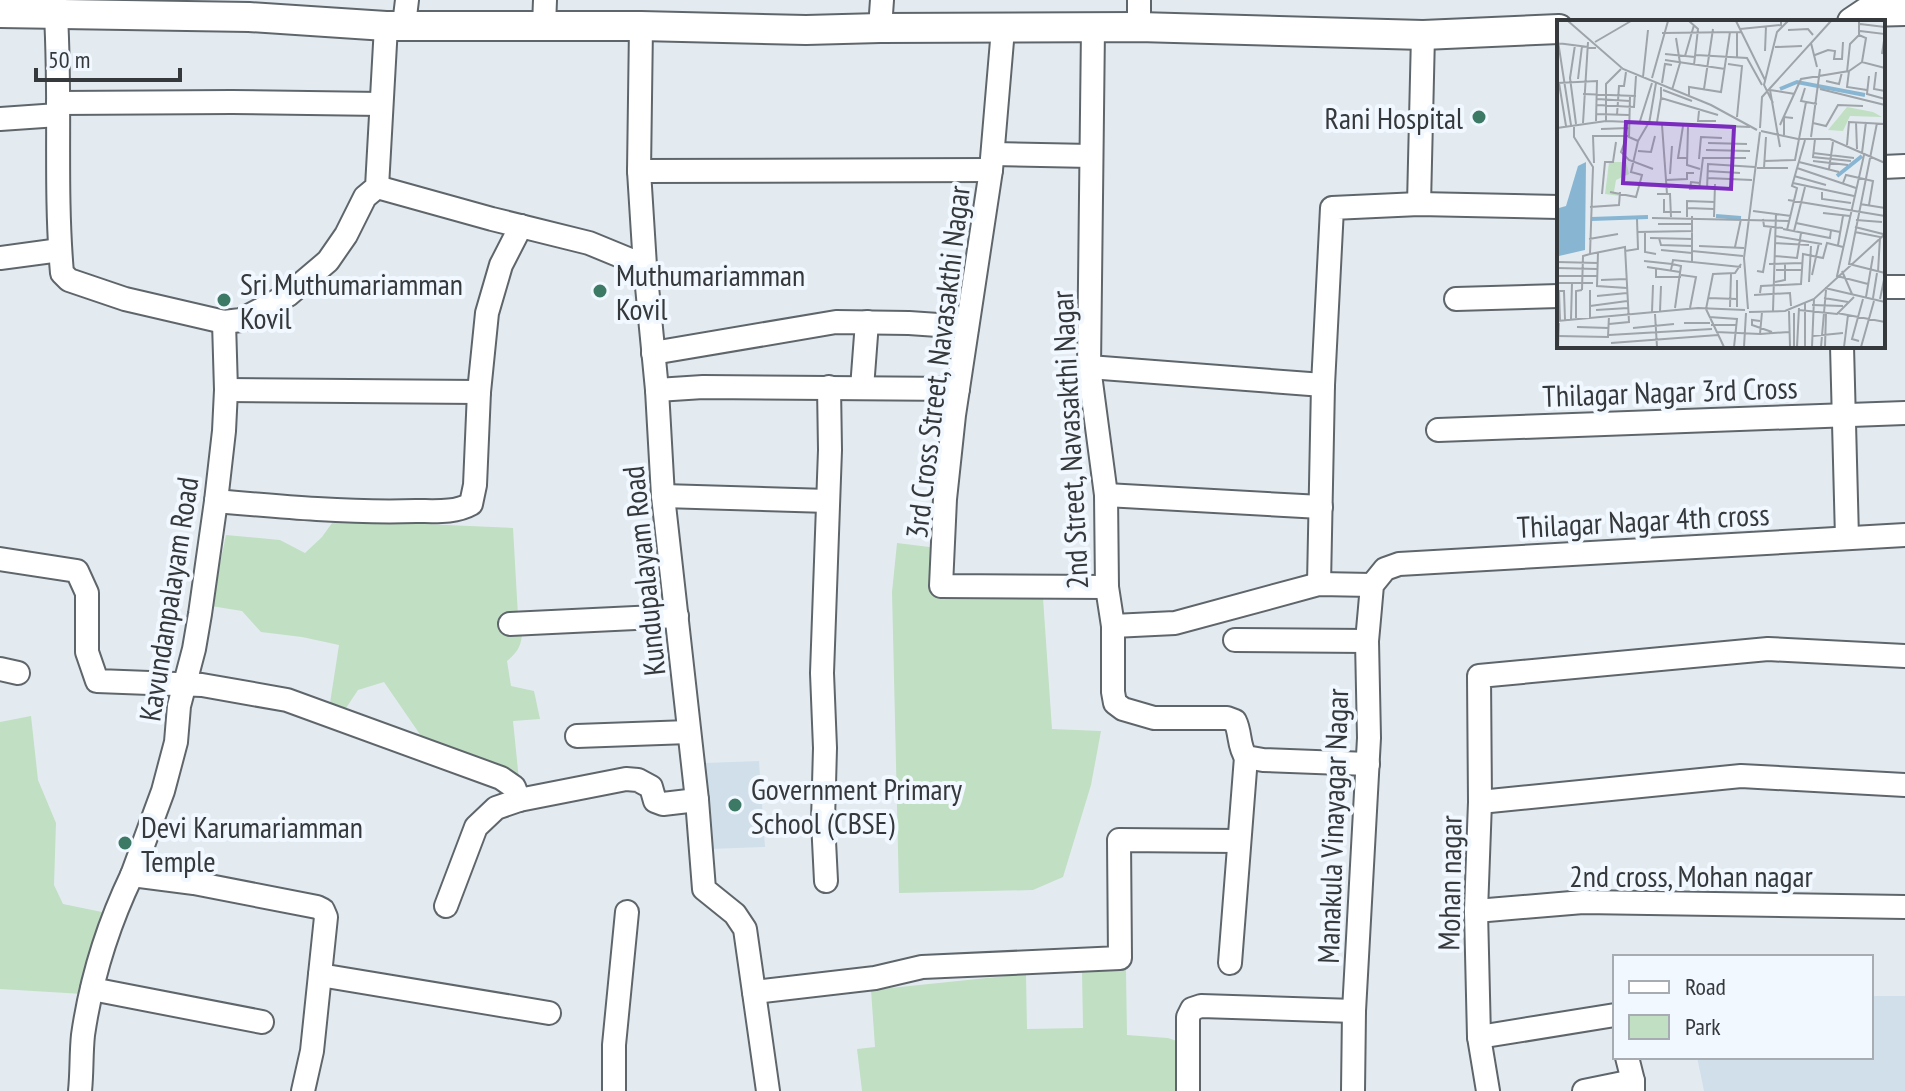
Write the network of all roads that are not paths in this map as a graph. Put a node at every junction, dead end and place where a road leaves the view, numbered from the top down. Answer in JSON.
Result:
{"nodes":[{"id":1,"x":55,"y":7,"type":"edge"},
{"id":2,"x":250,"y":8,"type":"edge"},
{"id":3,"x":1905,"y":11,"type":"edge"},
{"id":4,"x":0,"y":13,"type":"edge"},
{"id":5,"x":544,"y":13,"type":"edge"},
{"id":6,"x":881,"y":14,"type":"edge"},
{"id":7,"x":1139,"y":14,"type":"edge"},
{"id":8,"x":399,"y":17,"type":"edge"},
{"id":9,"x":1855,"y":20,"type":"edge"},
{"id":10,"x":641,"y":26,"type":"junction"},
{"id":11,"x":1093,"y":28,"type":"junction"},
{"id":12,"x":1905,"y":28,"type":"edge"},
{"id":13,"x":1003,"y":29,"type":"junction"},
{"id":14,"x":1557,"y":29,"type":"edge"},
{"id":15,"x":1885,"y":29,"type":"edge"},
{"id":16,"x":1423,"y":35,"type":"junction"},
{"id":17,"x":381,"y":104,"type":"junction"},
{"id":18,"x":58,"y":109,"type":"junction"},
{"id":19,"x":0,"y":119,"type":"edge"},
{"id":20,"x":1091,"y":156,"type":"junction"},
{"id":21,"x":992,"y":162,"type":"junction"},
{"id":22,"x":1905,"y":166,"type":"edge"},
{"id":23,"x":1885,"y":167,"type":"edge"},
{"id":24,"x":639,"y":171,"type":"junction"},
{"id":25,"x":377,"y":187,"type":"junction"},
{"id":26,"x":1419,"y":204,"type":"junction"},
{"id":27,"x":1557,"y":207,"type":"edge"},
{"id":28,"x":521,"y":226,"type":"junction"},
{"id":29,"x":60,"y":250,"type":"junction"},
{"id":30,"x":0,"y":258,"type":"edge"},
{"id":31,"x":645,"y":266,"type":"junction"},
{"id":32,"x":1557,"y":296,"type":"edge"},
{"id":33,"x":1456,"y":299,"type":"dead end"},
{"id":34,"x":224,"y":322,"type":"junction"},
{"id":35,"x":867,"y":322,"type":"junction"},
{"id":36,"x":967,"y":327,"type":"junction"},
{"id":37,"x":1842,"y":348,"type":"edge"},
{"id":38,"x":653,"y":353,"type":"junction"},
{"id":39,"x":1089,"y":367,"type":"junction"},
{"id":40,"x":1323,"y":385,"type":"junction"},
{"id":41,"x":829,"y":387,"type":"junction"},
{"id":42,"x":862,"y":388,"type":"junction"},
{"id":43,"x":958,"y":389,"type":"junction"},
{"id":44,"x":226,"y":390,"type":"junction"},
{"id":45,"x":657,"y":390,"type":"junction"},
{"id":46,"x":479,"y":392,"type":"junction"},
{"id":47,"x":1905,"y":413,"type":"edge"},
{"id":48,"x":1844,"y":414,"type":"junction"},
{"id":49,"x":1438,"y":430,"type":"dead end"},
{"id":50,"x":1106,"y":495,"type":"junction"},
{"id":51,"x":663,"y":496,"type":"junction"},
{"id":52,"x":216,"y":501,"type":"junction"},
{"id":53,"x":828,"y":501,"type":"junction"},
{"id":54,"x":1321,"y":507,"type":"junction"},
{"id":55,"x":1905,"y":535,"type":"edge"},
{"id":56,"x":1847,"y":538,"type":"junction"},
{"id":57,"x":0,"y":559,"type":"edge"},
{"id":58,"x":1378,"y":577,"type":"junction"},
{"id":59,"x":1319,"y":584,"type":"junction"},
{"id":60,"x":1107,"y":587,"type":"junction"},
{"id":61,"x":677,"y":616,"type":"junction"},
{"id":62,"x":510,"y":624,"type":"dead end"},
{"id":63,"x":1113,"y":626,"type":"junction"},
{"id":64,"x":1235,"y":640,"type":"dead end"},
{"id":65,"x":1367,"y":641,"type":"junction"},
{"id":66,"x":1905,"y":656,"type":"edge"},
{"id":67,"x":185,"y":684,"type":"junction"},
{"id":68,"x":689,"y":732,"type":"junction"},
{"id":69,"x":577,"y":736,"type":"dead end"},
{"id":70,"x":1246,"y":757,"type":"junction"},
{"id":71,"x":1368,"y":764,"type":"junction"},
{"id":72,"x":1905,"y":785,"type":"edge"},
{"id":73,"x":519,"y":800,"type":"junction"},
{"id":74,"x":697,"y":800,"type":"junction"},
{"id":75,"x":1480,"y":802,"type":"junction"},
{"id":76,"x":1238,"y":841,"type":"junction"},
{"id":77,"x":132,"y":875,"type":"junction"},
{"id":78,"x":826,"y":881,"type":"dead end"},
{"id":79,"x":446,"y":906,"type":"dead end"},
{"id":80,"x":1905,"y":907,"type":"edge"},
{"id":81,"x":1476,"y":911,"type":"junction"},
{"id":82,"x":627,"y":912,"type":"dead end"},
{"id":83,"x":1230,"y":963,"type":"dead end"},
{"id":84,"x":320,"y":975,"type":"junction"},
{"id":85,"x":92,"y":989,"type":"junction"},
{"id":86,"x":754,"y":992,"type":"junction"},
{"id":87,"x":1354,"y":1011,"type":"junction"},
{"id":88,"x":549,"y":1013,"type":"dead end"},
{"id":89,"x":1613,"y":1015,"type":"edge"},
{"id":90,"x":262,"y":1022,"type":"dead end"},
{"id":91,"x":1479,"y":1037,"type":"junction"},
{"id":92,"x":1627,"y":1059,"type":"edge"},
{"id":93,"x":1633,"y":1086,"type":"edge"},
{"id":94,"x":80,"y":1091,"type":"edge"},
{"id":95,"x":303,"y":1091,"type":"edge"},
{"id":96,"x":614,"y":1091,"type":"edge"},
{"id":97,"x":768,"y":1091,"type":"edge"},
{"id":98,"x":1188,"y":1091,"type":"edge"},
{"id":99,"x":1353,"y":1091,"type":"edge"},
{"id":100,"x":1488,"y":1091,"type":"edge"},
{"id":101,"x":1584,"y":1091,"type":"edge"}],
"edges":[{"from":1,"to":2,"type":"main road"},
{"from":1,"to":4,"type":"main road"},
{"from":1,"to":18,"type":"street"},
{"from":2,"to":8,"type":"main road"},
{"from":3,"to":9,"type":"main road"},
{"from":5,"to":8,"type":"main road"},
{"from":5,"to":10,"type":"main road"},
{"from":6,"to":10,"type":"main road"},
{"from":6,"to":13,"type":"main road"},
{"from":7,"to":11,"type":"main road"},
{"from":7,"to":16,"type":"main road"},
{"from":8,"to":17,"type":"street"},
{"from":10,"to":24,"type":"street","name":"Kundupalayam Road"},
{"from":11,"to":13,"type":"main road"},
{"from":11,"to":20,"type":"street","name":"2nd Street, Navasakthi Nagar"},
{"from":12,"to":15,"type":"main road"},
{"from":13,"to":21,"type":"street","name":"3rd Cross Street, Navasakthi Nagar"},
{"from":14,"to":16,"type":"main road"},
{"from":16,"to":26,"type":"street"},
{"from":17,"to":18,"type":"street"},
{"from":17,"to":25,"type":"street"},
{"from":18,"to":19,"type":"street"},
{"from":18,"to":29,"type":"street"},
{"from":20,"to":21,"type":"street"},
{"from":20,"to":39,"type":"street","name":"2nd Street, Navasakthi Nagar"},
{"from":21,"to":24,"type":"street"},
{"from":21,"to":36,"type":"street","name":"3rd Cross Street, Navasakthi Nagar"},
{"from":22,"to":23,"type":"street"},
{"from":24,"to":31,"type":"street","name":"Kundupalayam Road"},
{"from":25,"to":28,"type":"street"},
{"from":25,"to":34,"type":"street"},
{"from":26,"to":27,"type":"street"},
{"from":26,"to":40,"type":"street"},
{"from":28,"to":31,"type":"street"},
{"from":28,"to":46,"type":"street"},
{"from":29,"to":30,"type":"street"},
{"from":29,"to":34,"type":"street"},
{"from":31,"to":38,"type":"street","name":"Kundupalayam Road"},
{"from":32,"to":33,"type":"street"},
{"from":34,"to":44,"type":"street","name":"Kavundanpalayam Road"},
{"from":35,"to":36,"type":"street"},
{"from":35,"to":38,"type":"street"},
{"from":35,"to":42,"type":"street"},
{"from":36,"to":43,"type":"street","name":"3rd Cross Street, Navasakthi Nagar"},
{"from":37,"to":48,"type":"street"},
{"from":38,"to":45,"type":"street","name":"Kundupalayam Road"},
{"from":39,"to":40,"type":"street"},
{"from":39,"to":50,"type":"street","name":"2nd Street, Navasakthi Nagar"},
{"from":40,"to":54,"type":"street"},
{"from":41,"to":42,"type":"street"},
{"from":41,"to":45,"type":"street"},
{"from":41,"to":53,"type":"street"},
{"from":42,"to":43,"type":"street"},
{"from":43,"to":60,"type":"street","name":"3rd Cross Street, Navasakthi Nagar"},
{"from":44,"to":46,"type":"street"},
{"from":44,"to":52,"type":"street","name":"Kavundanpalayam Road"},
{"from":45,"to":51,"type":"street","name":"Kundupalayam Road"},
{"from":46,"to":52,"type":"street"},
{"from":47,"to":48,"type":"street","name":"Thilagar Nagar 3rd Cross"},
{"from":48,"to":49,"type":"street","name":"Thilagar Nagar 3rd Cross"},
{"from":48,"to":56,"type":"street"},
{"from":50,"to":54,"type":"street"},
{"from":50,"to":60,"type":"street","name":"2nd Street, Navasakthi Nagar"},
{"from":51,"to":53,"type":"street"},
{"from":51,"to":61,"type":"street","name":"Kundupalayam Road"},
{"from":52,"to":67,"type":"street","name":"Kavundanpalayam Road"},
{"from":53,"to":78,"type":"street"},
{"from":54,"to":59,"type":"street"},
{"from":55,"to":56,"type":"street","name":"Thilagar Nagar 4th cross"},
{"from":56,"to":58,"type":"street","name":"Thilagar Nagar 4th cross"},
{"from":57,"to":67,"type":"street"},
{"from":58,"to":59,"type":"street","name":"Thilagar Nagar 4th cross"},
{"from":58,"to":65,"type":"street","name":"Manakula Vinayagar Nagar"},
{"from":59,"to":63,"type":"street","name":"Thilagar Nagar 4th cross"},
{"from":60,"to":63,"type":"street","name":"2nd Street, Navasakthi Nagar"},
{"from":61,"to":62,"type":"street"},
{"from":61,"to":68,"type":"street","name":"Kundupalayam Road"},
{"from":63,"to":70,"type":"street","name":"2nd Street, Navasakthi Nagar"},
{"from":64,"to":65,"type":"street"},
{"from":65,"to":71,"type":"street","name":"Manakula Vinayagar Nagar"},
{"from":66,"to":75,"type":"street","name":"Mohan nagar"},
{"from":67,"to":73,"type":"street"},
{"from":67,"to":77,"type":"street","name":"Kavundanpalayam Road"},
{"from":68,"to":69,"type":"street"},
{"from":68,"to":74,"type":"street","name":"Kundupalayam Road"},
{"from":70,"to":71,"type":"street"},
{"from":70,"to":76,"type":"street"},
{"from":71,"to":87,"type":"street","name":"Manakula Vinayagar Nagar"},
{"from":72,"to":75,"type":"street"},
{"from":73,"to":74,"type":"street"},
{"from":73,"to":79,"type":"street"},
{"from":74,"to":86,"type":"street","name":"Kundupalayam Road"},
{"from":75,"to":81,"type":"street","name":"Mohan nagar"},
{"from":76,"to":83,"type":"street"},
{"from":76,"to":86,"type":"street"},
{"from":77,"to":84,"type":"street"},
{"from":77,"to":85,"type":"street","name":"Kavundanpalayam Road"},
{"from":80,"to":81,"type":"street","name":"2nd cross, Mohan nagar"},
{"from":81,"to":91,"type":"street","name":"Mohan nagar"},
{"from":82,"to":96,"type":"street"},
{"from":84,"to":88,"type":"street"},
{"from":84,"to":95,"type":"street"},
{"from":85,"to":90,"type":"street"},
{"from":85,"to":94,"type":"street","name":"Kavundanpalayam Road"},
{"from":86,"to":97,"type":"street","name":"Kundupalayam Road"},
{"from":87,"to":98,"type":"street"},
{"from":87,"to":99,"type":"street","name":"Manakula Vinayagar Nagar"},
{"from":89,"to":91,"type":"street"},
{"from":91,"to":100,"type":"street","name":"Mohan nagar"},
{"from":92,"to":93,"type":"street"},
{"from":93,"to":101,"type":"street"}]}
